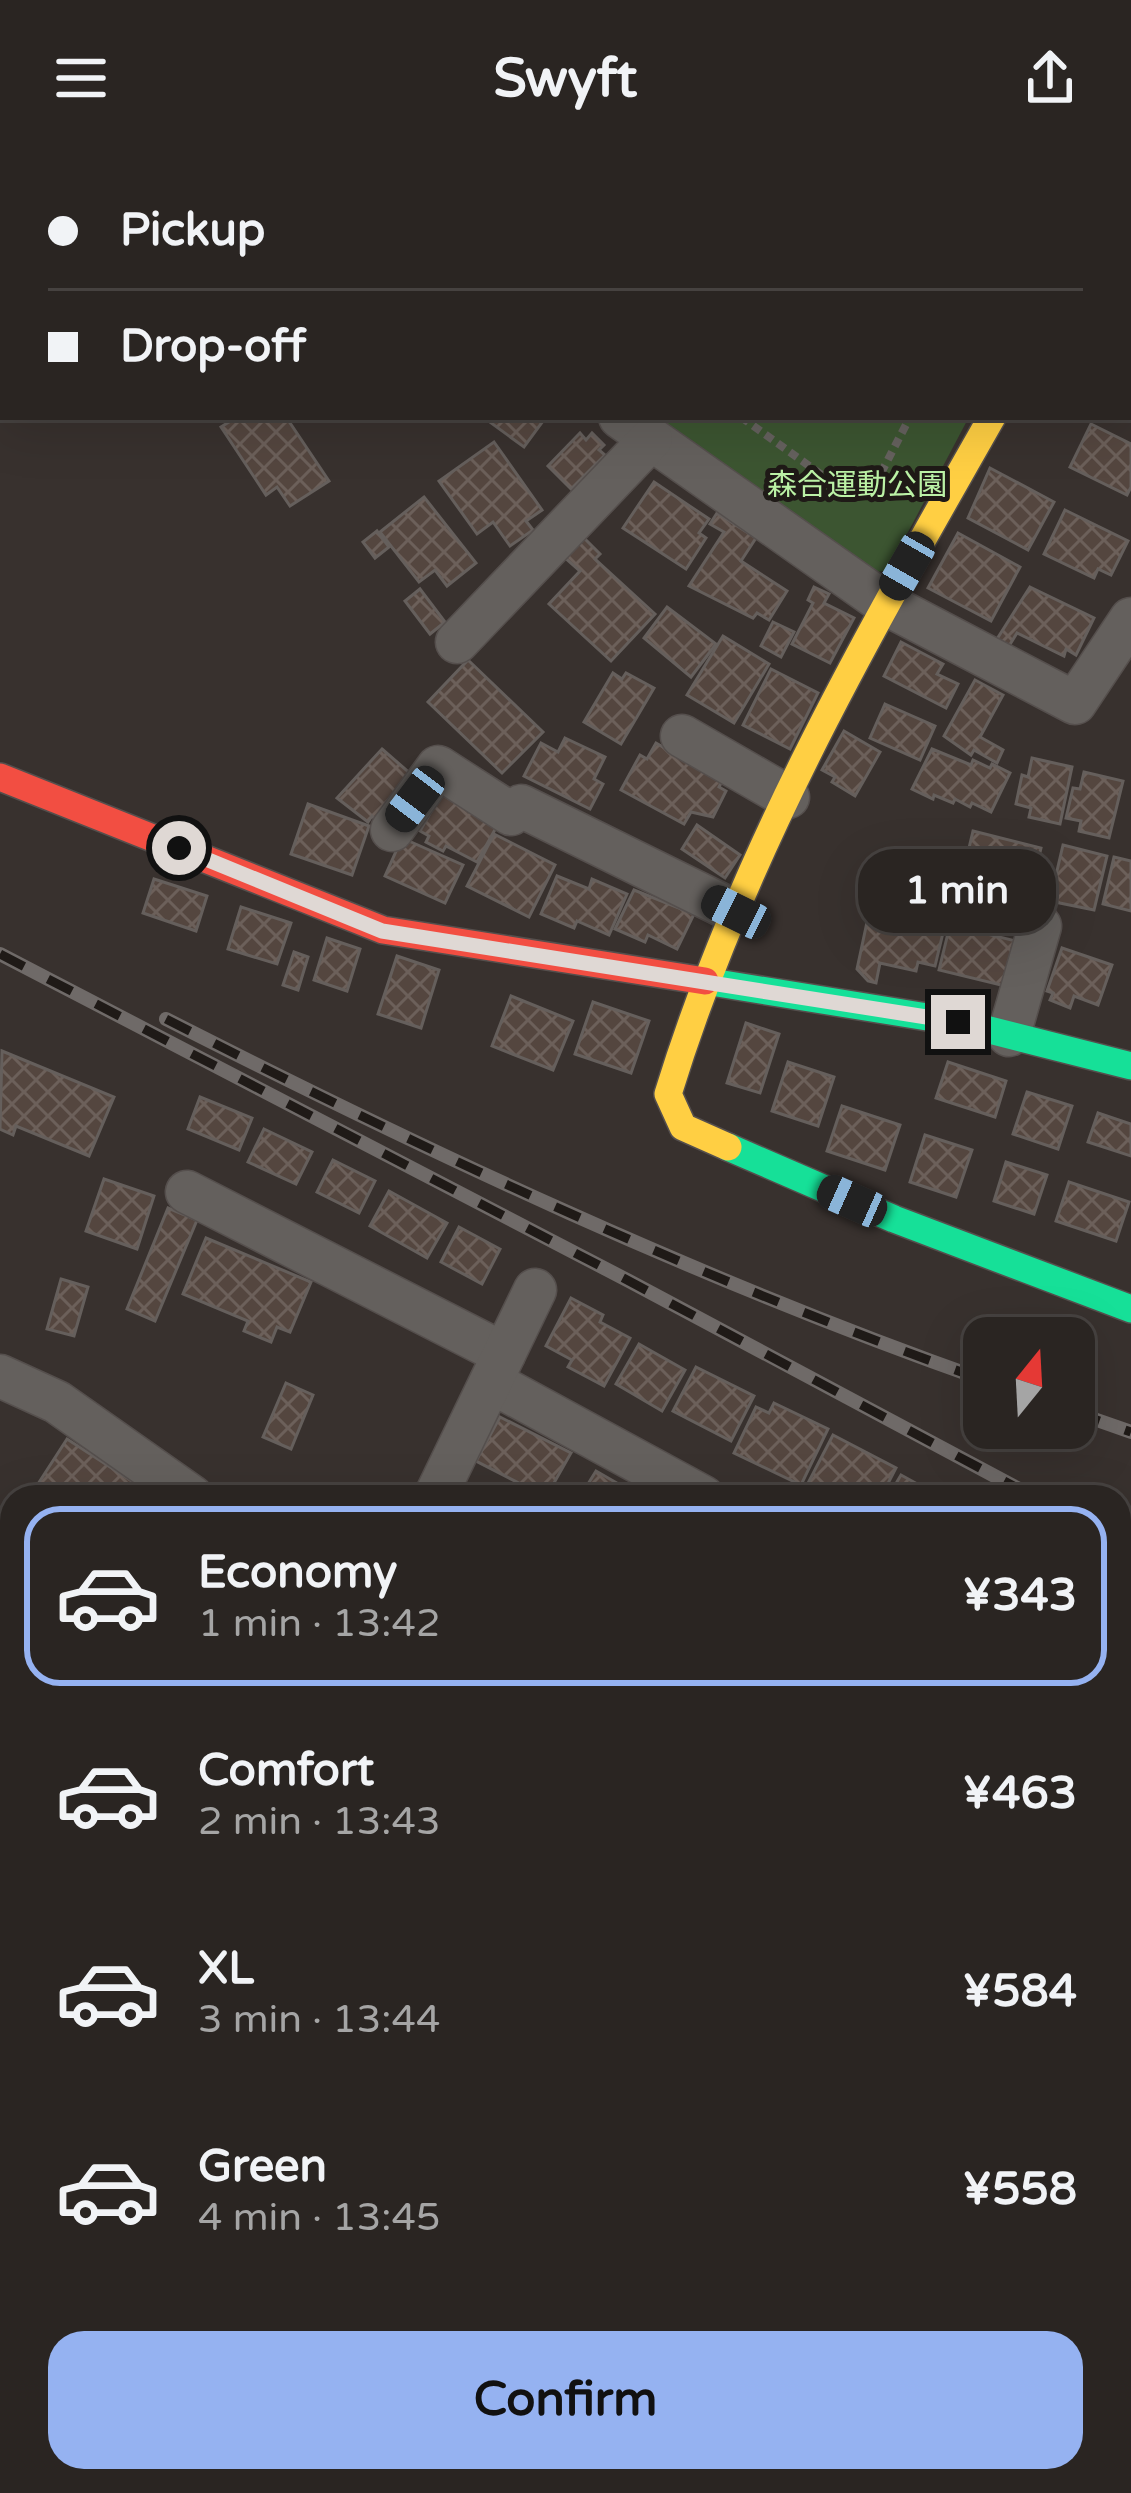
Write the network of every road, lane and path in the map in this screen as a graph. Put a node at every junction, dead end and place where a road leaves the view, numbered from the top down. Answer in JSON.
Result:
{"nodes":[{"id":1,"x":745,"y":420,"type":"edge"},
{"id":2,"x":908,"y":420,"type":"edge"},
{"id":3,"x":990,"y":420,"type":"edge"},
{"id":4,"x":635,"y":428,"type":"edge"},
{"id":5,"x":886,"y":604,"type":"junction"},
{"id":6,"x":1131,"y":619,"type":"edge"},
{"id":7,"x":457,"y":642,"type":"dead end"},
{"id":8,"x":682,"y":736,"type":"dead end"},
{"id":9,"x":0,"y":777,"type":"edge"},
{"id":10,"x":788,"y":797,"type":"junction"},
{"id":11,"x":392,"y":830,"type":"dead end"},
{"id":12,"x":736,"y":912,"type":"junction"},
{"id":13,"x":1040,"y":926,"type":"dead end"},
{"id":14,"x":704,"y":982,"type":"junction"},
{"id":15,"x":1009,"y":1035,"type":"junction"},
{"id":16,"x":1131,"y":1066,"type":"edge"},
{"id":17,"x":188,"y":1192,"type":"dead end"},
{"id":18,"x":535,"y":1290,"type":"dead end"},
{"id":19,"x":1131,"y":1309,"type":"edge"},
{"id":20,"x":497,"y":1368,"type":"junction"},
{"id":21,"x":0,"y":1376,"type":"edge"},
{"id":22,"x":174,"y":1485,"type":"edge"},
{"id":23,"x":441,"y":1485,"type":"edge"},
{"id":24,"x":684,"y":1485,"type":"edge"}],
"edges":[{"from":1,"to":2,"type":"path"},
{"from":3,"to":5,"type":"street"},
{"from":4,"to":5,"type":"street"},
{"from":4,"to":7,"type":"street"},
{"from":5,"to":6,"type":"street"},
{"from":5,"to":10,"type":"street"},
{"from":8,"to":10,"type":"street"},
{"from":9,"to":14,"type":"street"},
{"from":10,"to":12,"type":"street"},
{"from":11,"to":12,"type":"street"},
{"from":12,"to":14,"type":"street"},
{"from":13,"to":15,"type":"street"},
{"from":14,"to":15,"type":"street"},
{"from":14,"to":19,"type":"street"},
{"from":15,"to":16,"type":"street"},
{"from":17,"to":20,"type":"street"},
{"from":18,"to":20,"type":"street"},
{"from":20,"to":23,"type":"street"},
{"from":20,"to":24,"type":"street"},
{"from":21,"to":22,"type":"street"}]}
